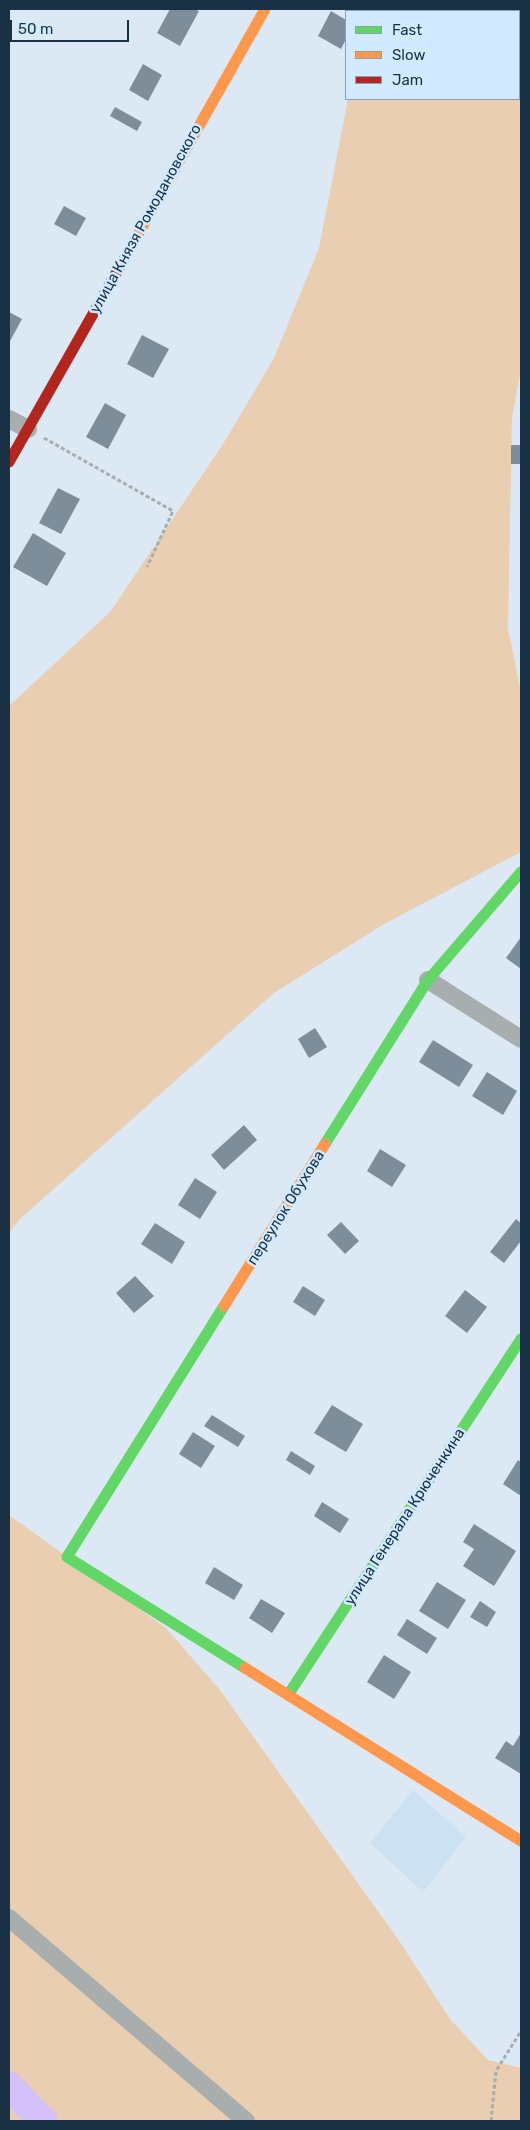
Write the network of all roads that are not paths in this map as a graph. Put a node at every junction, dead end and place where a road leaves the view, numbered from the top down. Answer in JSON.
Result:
{"nodes":[{"id":1,"x":265,"y":9,"type":"edge"},
{"id":2,"x":9,"y":419,"type":"edge"},
{"id":3,"x":28,"y":429,"type":"junction"},
{"id":4,"x":9,"y":462,"type":"edge"},
{"id":5,"x":521,"y":872,"type":"edge"},
{"id":6,"x":428,"y":980,"type":"junction"},
{"id":7,"x":521,"y":1039,"type":"edge"},
{"id":8,"x":521,"y":1339,"type":"edge"},
{"id":9,"x":288,"y":1695,"type":"junction"},
{"id":10,"x":521,"y":1841,"type":"edge"},
{"id":11,"x":9,"y":1918,"type":"edge"},
{"id":12,"x":246,"y":2121,"type":"edge"}],
"edges":[{"from":1,"to":3,"type":"street","name":"улица Князя Ромодановского"},
{"from":2,"to":3,"type":"street"},
{"from":3,"to":4,"type":"street","name":"улица Князя Ромодановского"},
{"from":5,"to":6,"type":"street","name":"переулок Обухова"},
{"from":6,"to":7,"type":"street"},
{"from":6,"to":9,"type":"street","name":"переулок Обухова"},
{"from":8,"to":9,"type":"street","name":"улица Генерала Крюченкина"},
{"from":9,"to":10,"type":"street"},
{"from":11,"to":12,"type":"street"}]}
